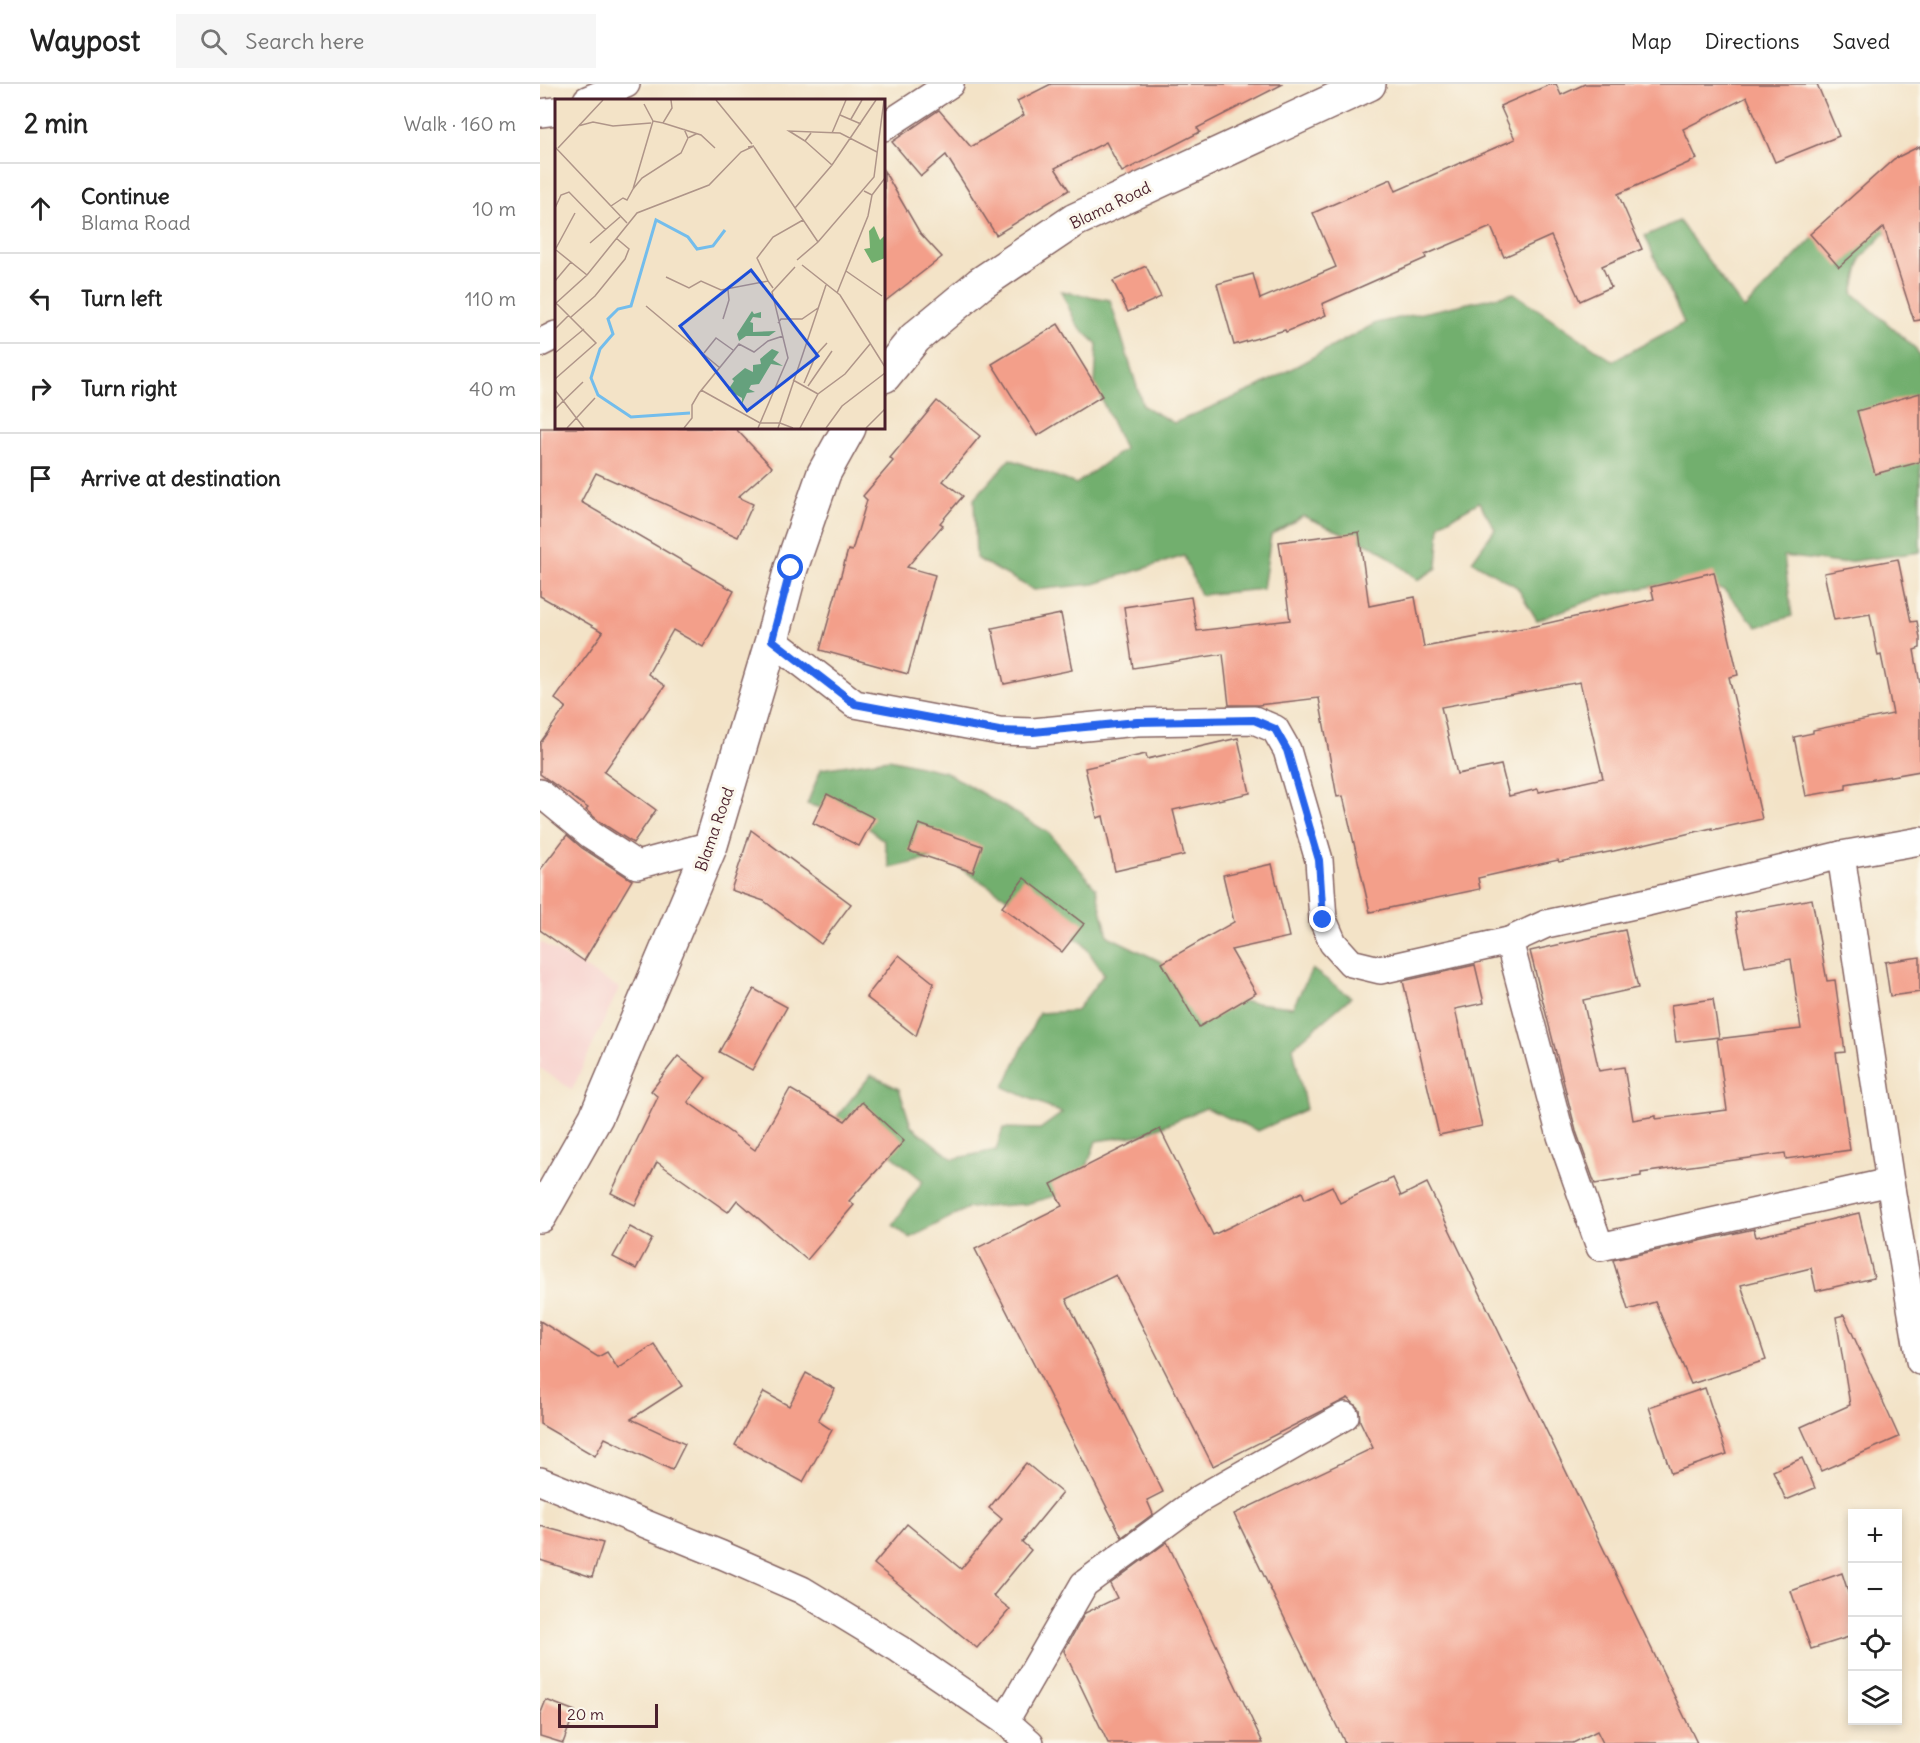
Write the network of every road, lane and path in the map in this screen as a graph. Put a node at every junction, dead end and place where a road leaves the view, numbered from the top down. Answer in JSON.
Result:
{"nodes":[{"id":1,"x":626,"y":84,"type":"edge"},
{"id":2,"x":950,"y":84,"type":"edge"},
{"id":3,"x":1369,"y":84,"type":"edge"},
{"id":4,"x":589,"y":99,"type":"edge"},
{"id":5,"x":555,"y":111,"type":"edge"},
{"id":6,"x":540,"y":113,"type":"edge"},
{"id":7,"x":885,"y":126,"type":"edge"},
{"id":8,"x":555,"y":336,"type":"edge"},
{"id":9,"x":540,"y":343,"type":"edge"},
{"id":10,"x":885,"y":375,"type":"edge"},
{"id":11,"x":848,"y":429,"type":"edge"},
{"id":12,"x":772,"y":640,"type":"junction"},
{"id":13,"x":540,"y":793,"type":"edge"},
{"id":14,"x":1920,"y":842,"type":"edge"},
{"id":15,"x":711,"y":845,"type":"junction"},
{"id":16,"x":1841,"y":855,"type":"junction"},
{"id":17,"x":1509,"y":941,"type":"junction"},
{"id":18,"x":1890,"y":1182,"type":"junction"},
{"id":19,"x":540,"y":1216,"type":"edge"},
{"id":20,"x":1920,"y":1360,"type":"edge"},
{"id":21,"x":1345,"y":1416,"type":"dead end"},
{"id":22,"x":540,"y":1481,"type":"edge"},
{"id":23,"x":1005,"y":1721,"type":"junction"},
{"id":24,"x":1030,"y":1743,"type":"edge"}],
"edges":[{"from":1,"to":4,"type":"street"},
{"from":2,"to":7,"type":"street"},
{"from":3,"to":10,"type":"street","name":"Blama Road"},
{"from":5,"to":6,"type":"street"},
{"from":8,"to":9,"type":"street"},
{"from":11,"to":12,"type":"street","name":"Blama Road"},
{"from":12,"to":15,"type":"street","name":"Blama Road"},
{"from":12,"to":17,"type":"street"},
{"from":13,"to":15,"type":"street"},
{"from":14,"to":16,"type":"street"},
{"from":15,"to":19,"type":"street","name":"Blama Road"},
{"from":16,"to":17,"type":"street"},
{"from":16,"to":18,"type":"street"},
{"from":17,"to":18,"type":"street"},
{"from":18,"to":20,"type":"street"},
{"from":21,"to":23,"type":"street"},
{"from":22,"to":23,"type":"street"},
{"from":23,"to":24,"type":"street"}]}
